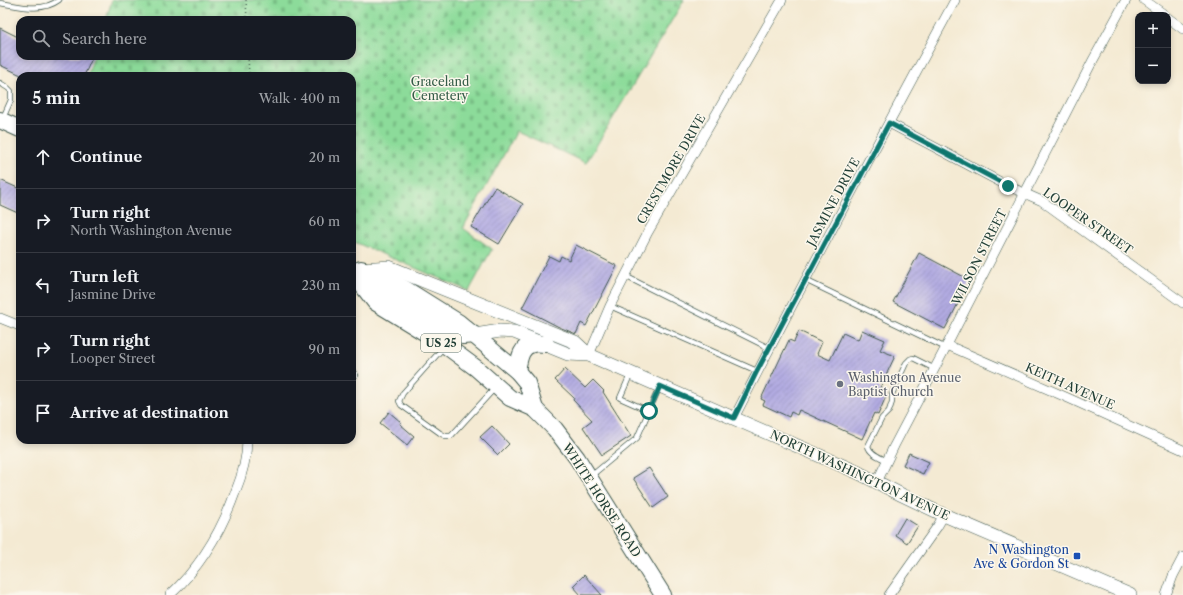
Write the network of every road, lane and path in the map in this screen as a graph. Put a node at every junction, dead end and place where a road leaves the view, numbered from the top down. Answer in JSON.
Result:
{"nodes":[{"id":1,"x":59,"y":0,"type":"edge"},
{"id":2,"x":246,"y":0,"type":"edge"},
{"id":3,"x":782,"y":0,"type":"edge"},
{"id":4,"x":955,"y":0,"type":"edge"},
{"id":5,"x":1126,"y":0,"type":"edge"},
{"id":6,"x":1144,"y":0,"type":"edge"},
{"id":7,"x":0,"y":3,"type":"edge"},
{"id":8,"x":1154,"y":3,"type":"edge"},
{"id":9,"x":1162,"y":12,"type":"edge"},
{"id":10,"x":247,"y":16,"type":"edge"},
{"id":11,"x":1171,"y":20,"type":"edge"},
{"id":12,"x":1183,"y":29,"type":"edge"},
{"id":13,"x":248,"y":60,"type":"edge"},
{"id":14,"x":249,"y":72,"type":"edge"},
{"id":15,"x":0,"y":84,"type":"edge"},
{"id":16,"x":1,"y":120,"type":"edge"},
{"id":17,"x":889,"y":123,"type":"junction"},
{"id":18,"x":16,"y":127,"type":"edge"},
{"id":19,"x":1025,"y":193,"type":"junction"},
{"id":20,"x":356,"y":271,"type":"edge"},
{"id":21,"x":356,"y":271,"type":"edge"},
{"id":22,"x":356,"y":274,"type":"edge"},
{"id":23,"x":625,"y":276,"type":"junction"},
{"id":24,"x":805,"y":280,"type":"junction"},
{"id":25,"x":1183,"y":303,"type":"edge"},
{"id":26,"x":610,"y":306,"type":"junction"},
{"id":27,"x":0,"y":318,"type":"edge"},
{"id":28,"x":16,"y":324,"type":"edge"},
{"id":29,"x":475,"y":335,"type":"junction"},
{"id":30,"x":546,"y":344,"type":"junction"},
{"id":31,"x":445,"y":345,"type":"junction"},
{"id":32,"x":947,"y":347,"type":"junction"},
{"id":33,"x":769,"y":348,"type":"junction"},
{"id":34,"x":589,"y":355,"type":"junction"},
{"id":35,"x":935,"y":369,"type":"junction"},
{"id":36,"x":517,"y":371,"type":"junction"},
{"id":37,"x":757,"y":371,"type":"junction"},
{"id":38,"x":630,"y":373,"type":"junction"},
{"id":39,"x":660,"y":386,"type":"junction"},
{"id":40,"x":496,"y":387,"type":"junction"},
{"id":41,"x":535,"y":409,"type":"junction"},
{"id":42,"x":649,"y":411,"type":"junction"},
{"id":43,"x":734,"y":418,"type":"junction"},
{"id":44,"x":247,"y":444,"type":"edge"},
{"id":45,"x":1183,"y":450,"type":"edge"},
{"id":46,"x":887,"y":461,"type":"junction"},
{"id":47,"x":589,"y":478,"type":"junction"},
{"id":48,"x":878,"y":482,"type":"junction"},
{"id":49,"x":944,"y":514,"type":"junction"},
{"id":50,"x":1183,"y":557,"type":"edge"},
{"id":51,"x":661,"y":594,"type":"edge"},
{"id":52,"x":170,"y":595,"type":"edge"},
{"id":53,"x":889,"y":595,"type":"edge"},
{"id":54,"x":1130,"y":595,"type":"edge"},
{"id":55,"x":1166,"y":595,"type":"edge"}],
"edges":[{"from":1,"to":7,"type":"lane"},
{"from":2,"to":10,"type":"path"},
{"from":3,"to":23,"type":"street","name":"CRESTMORE DRIVE"},
{"from":4,"to":17,"type":"street","name":"JASMINE DRIVE"},
{"from":5,"to":19,"type":"street","name":"WILSON STREET"},
{"from":6,"to":8,"type":"street"},
{"from":8,"to":9,"type":"street"},
{"from":11,"to":12,"type":"street"},
{"from":13,"to":14,"type":"path"},
{"from":15,"to":16,"type":"lane"},
{"from":16,"to":18,"type":"highway"},
{"from":17,"to":19,"type":"street","name":"LOOPER STREET"},
{"from":17,"to":24,"type":"street","name":"JASMINE DRIVE"},
{"from":19,"to":25,"type":"street","name":"LOOPER STREET"},
{"from":19,"to":32,"type":"street","name":"WILSON STREET"},
{"from":20,"to":29,"type":"highway","name":"WHITE HORSE ROAD","number":"US 25"},
{"from":21,"to":34,"type":"main road","name":"NORTH WASHINGTON AVENUE"},
{"from":22,"to":31,"type":"highway","name":"WHITE HORSE ROAD","number":"US 25"},
{"from":23,"to":26,"type":"street","name":"CRESTMORE DRIVE"},
{"from":23,"to":33,"type":"lane"},
{"from":24,"to":32,"type":"lane"},
{"from":24,"to":33,"type":"street","name":"JASMINE DRIVE"},
{"from":26,"to":34,"type":"street","name":"CRESTMORE DRIVE"},
{"from":26,"to":37,"type":"lane"},
{"from":27,"to":28,"type":"street"},
{"from":29,"to":30,"type":"main road","name":"NORTH WASHINGTON AVENUE"},
{"from":29,"to":36,"type":"highway","name":"WHITE HORSE ROAD","number":"US 25"},
{"from":30,"to":34,"type":"main road","name":"NORTH WASHINGTON AVENUE"},
{"from":30,"to":36,"type":"highway"},
{"from":31,"to":40,"type":"highway","name":"WHITE HORSE ROAD","number":"US 25"},
{"from":31,"to":40,"type":"lane"},
{"from":32,"to":35,"type":"street","name":"WILSON STREET"},
{"from":32,"to":45,"type":"street","name":"KEITH AVENUE"},
{"from":33,"to":37,"type":"street","name":"JASMINE DRIVE"},
{"from":34,"to":38,"type":"main road","name":"NORTH WASHINGTON AVENUE"},
{"from":35,"to":46,"type":"street","name":"WILSON STREET"},
{"from":35,"to":46,"type":"lane"},
{"from":36,"to":41,"type":"highway","name":"WHITE HORSE ROAD","number":"US 25"},
{"from":37,"to":43,"type":"street","name":"JASMINE DRIVE"},
{"from":38,"to":39,"type":"main road","name":"NORTH WASHINGTON AVENUE"},
{"from":38,"to":42,"type":"lane"},
{"from":39,"to":42,"type":"lane"},
{"from":39,"to":43,"type":"main road","name":"NORTH WASHINGTON AVENUE"},
{"from":40,"to":41,"type":"highway","name":"WHITE HORSE ROAD","number":"US 25"},
{"from":41,"to":47,"type":"highway","name":"WHITE HORSE ROAD","number":"US 25"},
{"from":42,"to":47,"type":"lane"},
{"from":43,"to":48,"type":"main road","name":"NORTH WASHINGTON AVENUE"},
{"from":44,"to":52,"type":"street"},
{"from":46,"to":48,"type":"street","name":"WILSON STREET"},
{"from":47,"to":51,"type":"highway","name":"WHITE HORSE ROAD","number":"US 25"},
{"from":48,"to":49,"type":"main road","name":"NORTH WASHINGTON AVENUE"},
{"from":49,"to":53,"type":"street"},
{"from":49,"to":54,"type":"main road","name":"NORTH WASHINGTON AVENUE"},
{"from":50,"to":55,"type":"street"}]}
